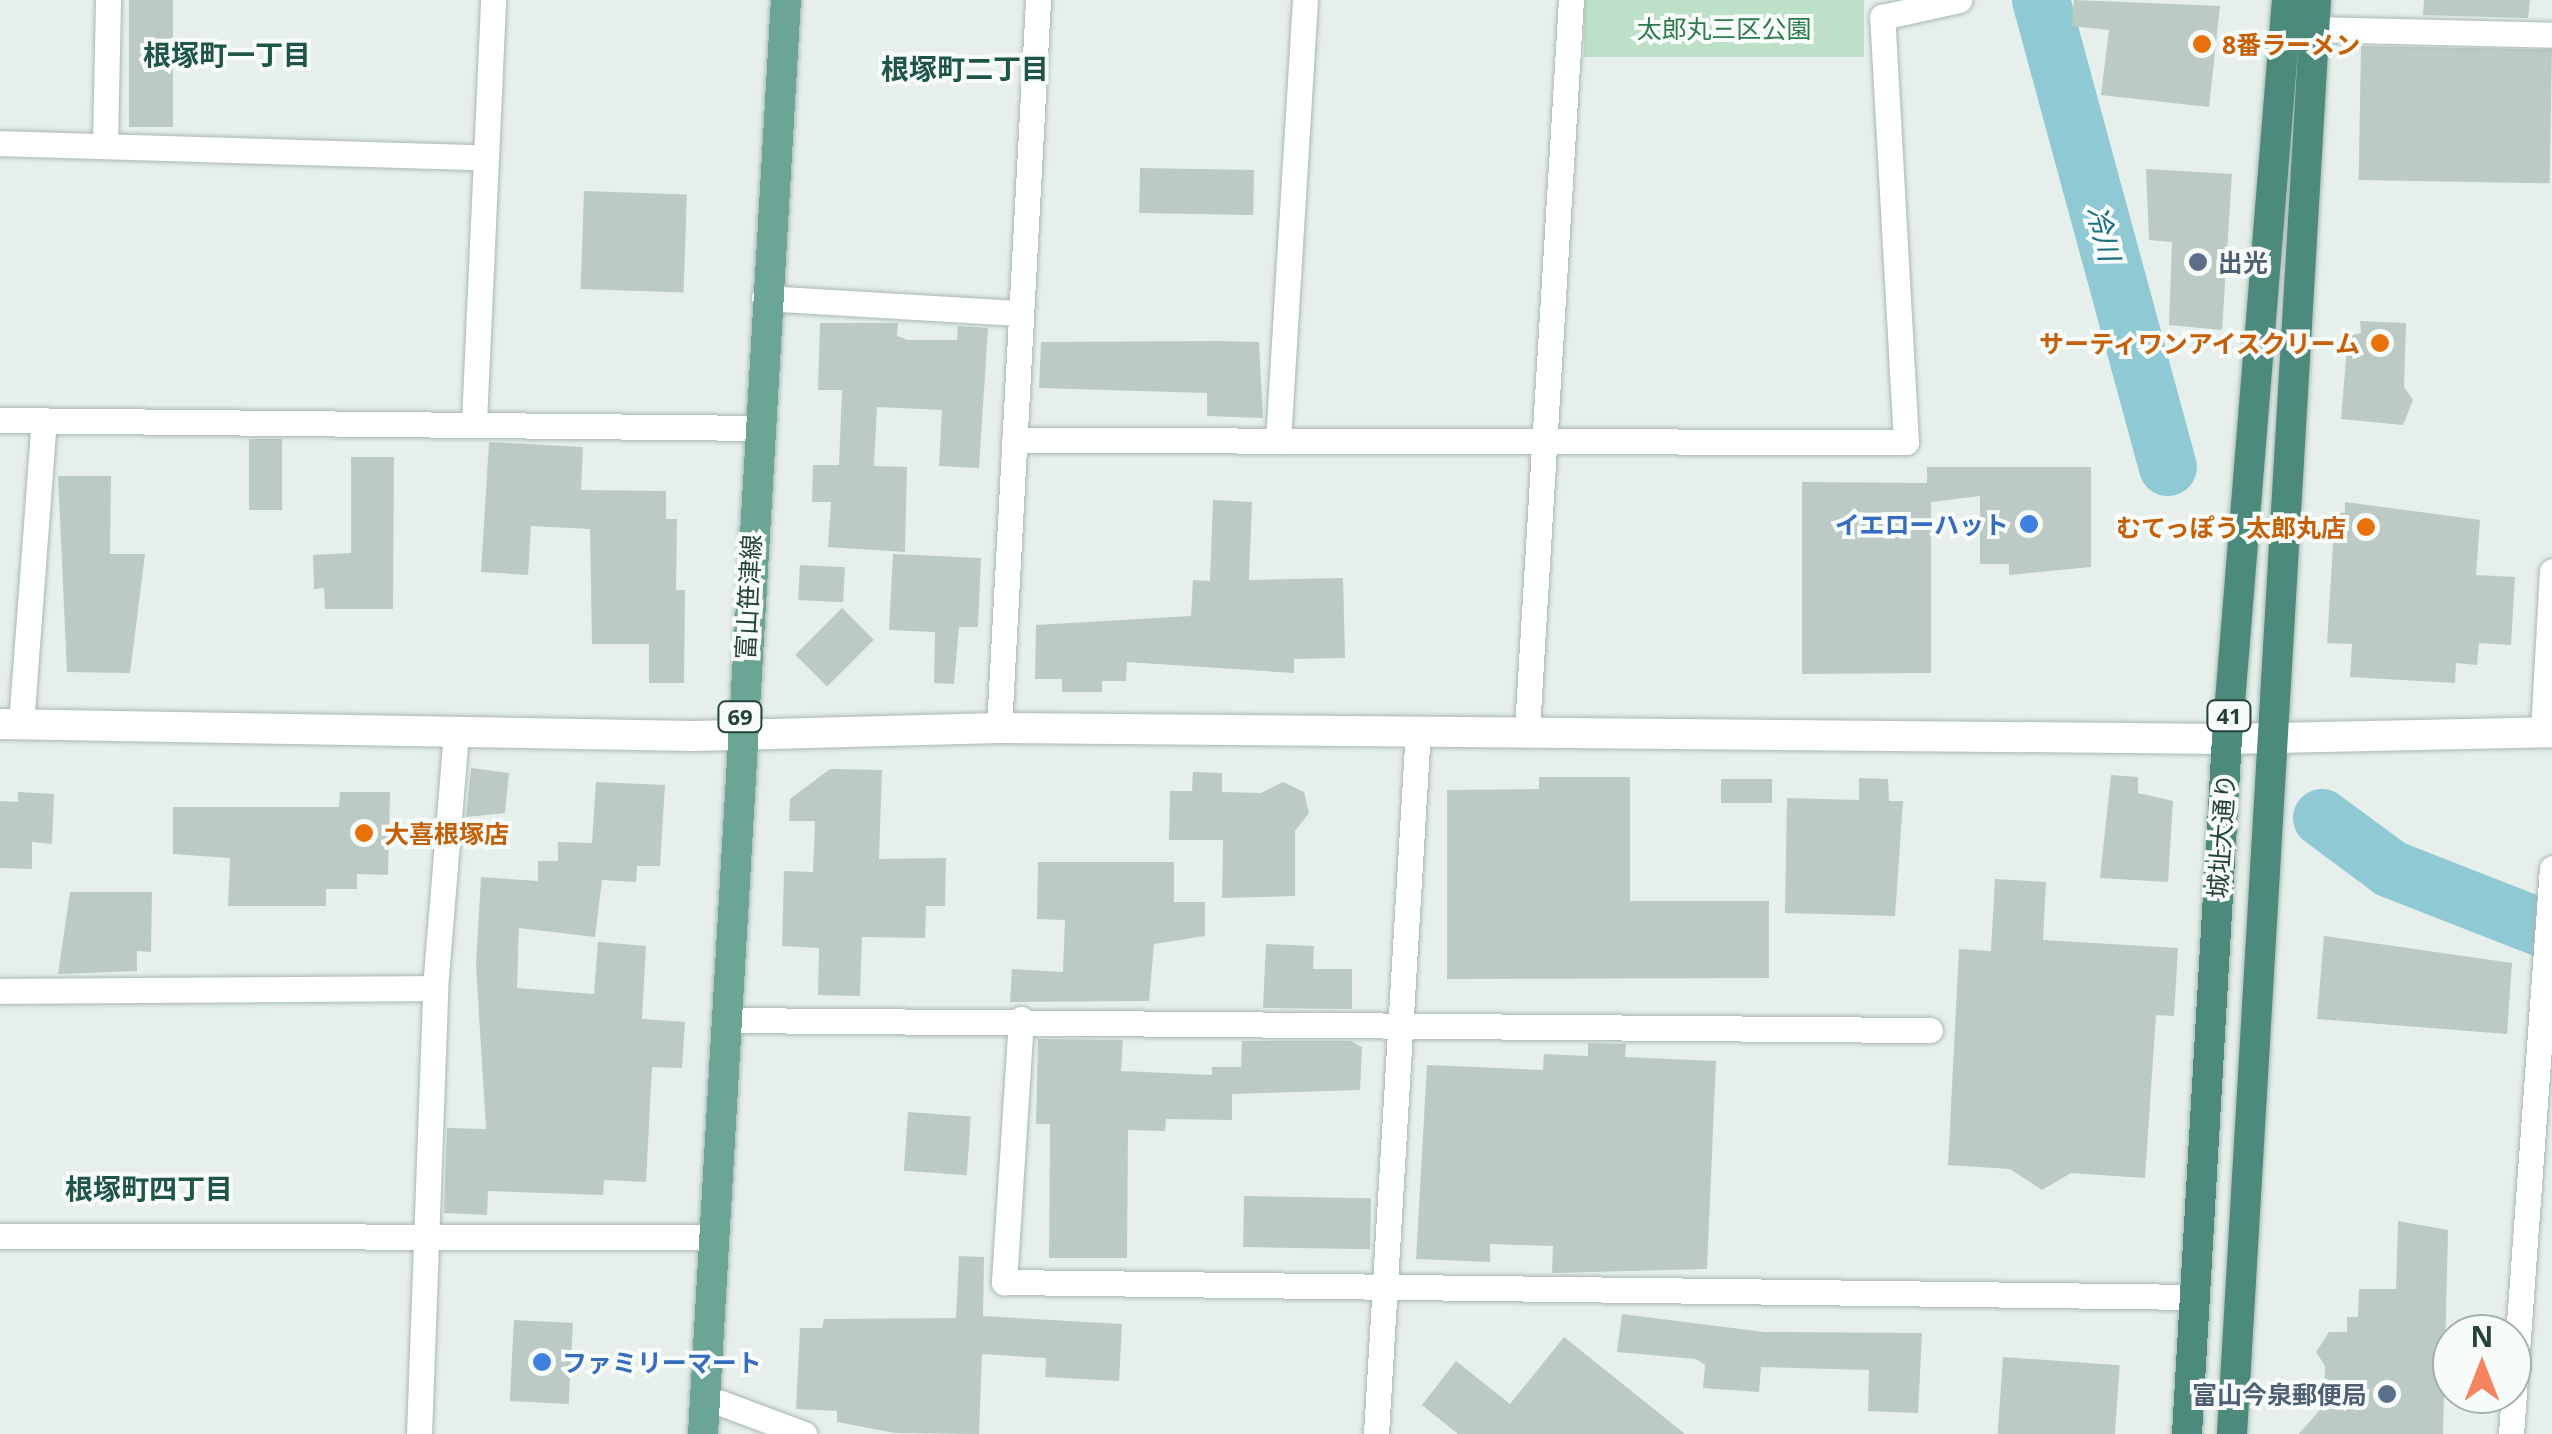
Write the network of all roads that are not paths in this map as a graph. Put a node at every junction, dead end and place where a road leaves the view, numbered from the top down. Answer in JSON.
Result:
{"nodes":[{"id":1,"x":108,"y":0,"type":"edge"},
{"id":2,"x":493,"y":0,"type":"edge"},
{"id":3,"x":786,"y":0,"type":"edge"},
{"id":4,"x":1038,"y":0,"type":"edge"},
{"id":5,"x":1305,"y":0,"type":"edge"},
{"id":6,"x":1570,"y":0,"type":"edge"},
{"id":7,"x":1959,"y":0,"type":"edge"},
{"id":8,"x":2286,"y":0,"type":"edge"},
{"id":9,"x":1881,"y":9,"type":"edge"},
{"id":10,"x":2315,"y":15,"type":"edge"},
{"id":11,"x":2552,"y":35,"type":"edge"},
{"id":12,"x":0,"y":143,"type":"edge"},
{"id":13,"x":106,"y":144,"type":"junction"},
{"id":14,"x":483,"y":156,"type":"junction"},
{"id":15,"x":764,"y":298,"type":"junction"},
{"id":16,"x":1018,"y":313,"type":"junction"},
{"id":17,"x":0,"y":420,"type":"edge"},
{"id":18,"x":44,"y":421,"type":"junction"},
{"id":19,"x":474,"y":422,"type":"junction"},
{"id":20,"x":758,"y":428,"type":"junction"},
{"id":21,"x":1014,"y":440,"type":"junction"},
{"id":22,"x":1278,"y":441,"type":"junction"},
{"id":23,"x":1547,"y":445,"type":"junction"},
{"id":24,"x":2552,"y":570,"type":"edge"},
{"id":25,"x":10,"y":724,"type":"edge"},
{"id":26,"x":999,"y":728,"type":"junction"},
{"id":27,"x":1526,"y":729,"type":"junction"},
{"id":28,"x":1418,"y":730,"type":"junction"},
{"id":29,"x":2548,"y":732,"type":"edge"},
{"id":30,"x":456,"y":734,"type":"junction"},
{"id":31,"x":739,"y":736,"type":"junction"},
{"id":32,"x":2277,"y":738,"type":"junction"},
{"id":33,"x":2227,"y":739,"type":"junction"},
{"id":34,"x":2552,"y":868,"type":"edge"},
{"id":35,"x":2552,"y":885,"type":"edge"},
{"id":36,"x":435,"y":988,"type":"junction"},
{"id":37,"x":0,"y":990,"type":"edge"},
{"id":38,"x":725,"y":1020,"type":"junction"},
{"id":39,"x":1020,"y":1020,"type":"junction"},
{"id":40,"x":1400,"y":1025,"type":"junction"},
{"id":41,"x":1930,"y":1030,"type":"dead end"},
{"id":42,"x":427,"y":1234,"type":"junction"},
{"id":43,"x":0,"y":1236,"type":"edge"},
{"id":44,"x":714,"y":1237,"type":"junction"},
{"id":45,"x":1385,"y":1287,"type":"junction"},
{"id":46,"x":2195,"y":1297,"type":"junction"},
{"id":47,"x":705,"y":1396,"type":"junction"},
{"id":48,"x":419,"y":1434,"type":"edge"},
{"id":49,"x":703,"y":1434,"type":"edge"},
{"id":50,"x":804,"y":1434,"type":"edge"},
{"id":51,"x":1376,"y":1434,"type":"edge"},
{"id":52,"x":2187,"y":1434,"type":"edge"},
{"id":53,"x":2232,"y":1434,"type":"edge"},
{"id":54,"x":2511,"y":1434,"type":"edge"}],
"edges":[{"from":1,"to":13,"type":"street"},
{"from":2,"to":14,"type":"street"},
{"from":3,"to":15,"type":"main road","name":"富山笹津線","number":"69"},
{"from":4,"to":16,"type":"street"},
{"from":5,"to":22,"type":"street"},
{"from":6,"to":23,"type":"street"},
{"from":7,"to":9,"type":"street"},
{"from":8,"to":33,"type":"highway","name":"城址大通り","number":"41"},
{"from":9,"to":23,"type":"street"},
{"from":10,"to":11,"type":"street"},
{"from":10,"to":32,"type":"highway","name":"城址大通り","number":"41"},
{"from":12,"to":13,"type":"street"},
{"from":13,"to":14,"type":"street"},
{"from":14,"to":19,"type":"street"},
{"from":15,"to":16,"type":"street"},
{"from":15,"to":20,"type":"main road","name":"富山笹津線","number":"69"},
{"from":16,"to":21,"type":"street"},
{"from":17,"to":18,"type":"street"},
{"from":18,"to":19,"type":"street"},
{"from":18,"to":25,"type":"street"},
{"from":19,"to":20,"type":"street"},
{"from":20,"to":31,"type":"main road","name":"富山笹津線","number":"69"},
{"from":21,"to":22,"type":"street"},
{"from":21,"to":26,"type":"street"},
{"from":22,"to":23,"type":"street"},
{"from":23,"to":27,"type":"street"},
{"from":24,"to":29,"type":"street"},
{"from":25,"to":30,"type":"street"},
{"from":26,"to":28,"type":"street"},
{"from":26,"to":31,"type":"street"},
{"from":27,"to":28,"type":"street"},
{"from":27,"to":33,"type":"street"},
{"from":28,"to":40,"type":"street"},
{"from":29,"to":32,"type":"street"},
{"from":30,"to":31,"type":"street"},
{"from":30,"to":36,"type":"street"},
{"from":31,"to":38,"type":"main road","name":"富山笹津線","number":"69"},
{"from":32,"to":33,"type":"street"},
{"from":32,"to":53,"type":"highway","name":"城址大通り","number":"41"},
{"from":33,"to":46,"type":"highway","name":"城址大通り","number":"41"},
{"from":34,"to":35,"type":"street"},
{"from":35,"to":54,"type":"street"},
{"from":36,"to":37,"type":"street"},
{"from":36,"to":42,"type":"street"},
{"from":38,"to":39,"type":"street"},
{"from":38,"to":44,"type":"main road","name":"富山笹津線","number":"69"},
{"from":39,"to":40,"type":"street"},
{"from":39,"to":45,"type":"street"},
{"from":40,"to":41,"type":"street"},
{"from":40,"to":45,"type":"street"},
{"from":42,"to":43,"type":"street"},
{"from":42,"to":44,"type":"street"},
{"from":42,"to":48,"type":"street"},
{"from":44,"to":47,"type":"main road","name":"富山笹津線","number":"69"},
{"from":45,"to":46,"type":"street"},
{"from":45,"to":51,"type":"street"},
{"from":46,"to":52,"type":"highway","name":"城址大通り","number":"41"},
{"from":47,"to":49,"type":"main road","name":"富山笹津線","number":"69"},
{"from":47,"to":50,"type":"street"}]}
